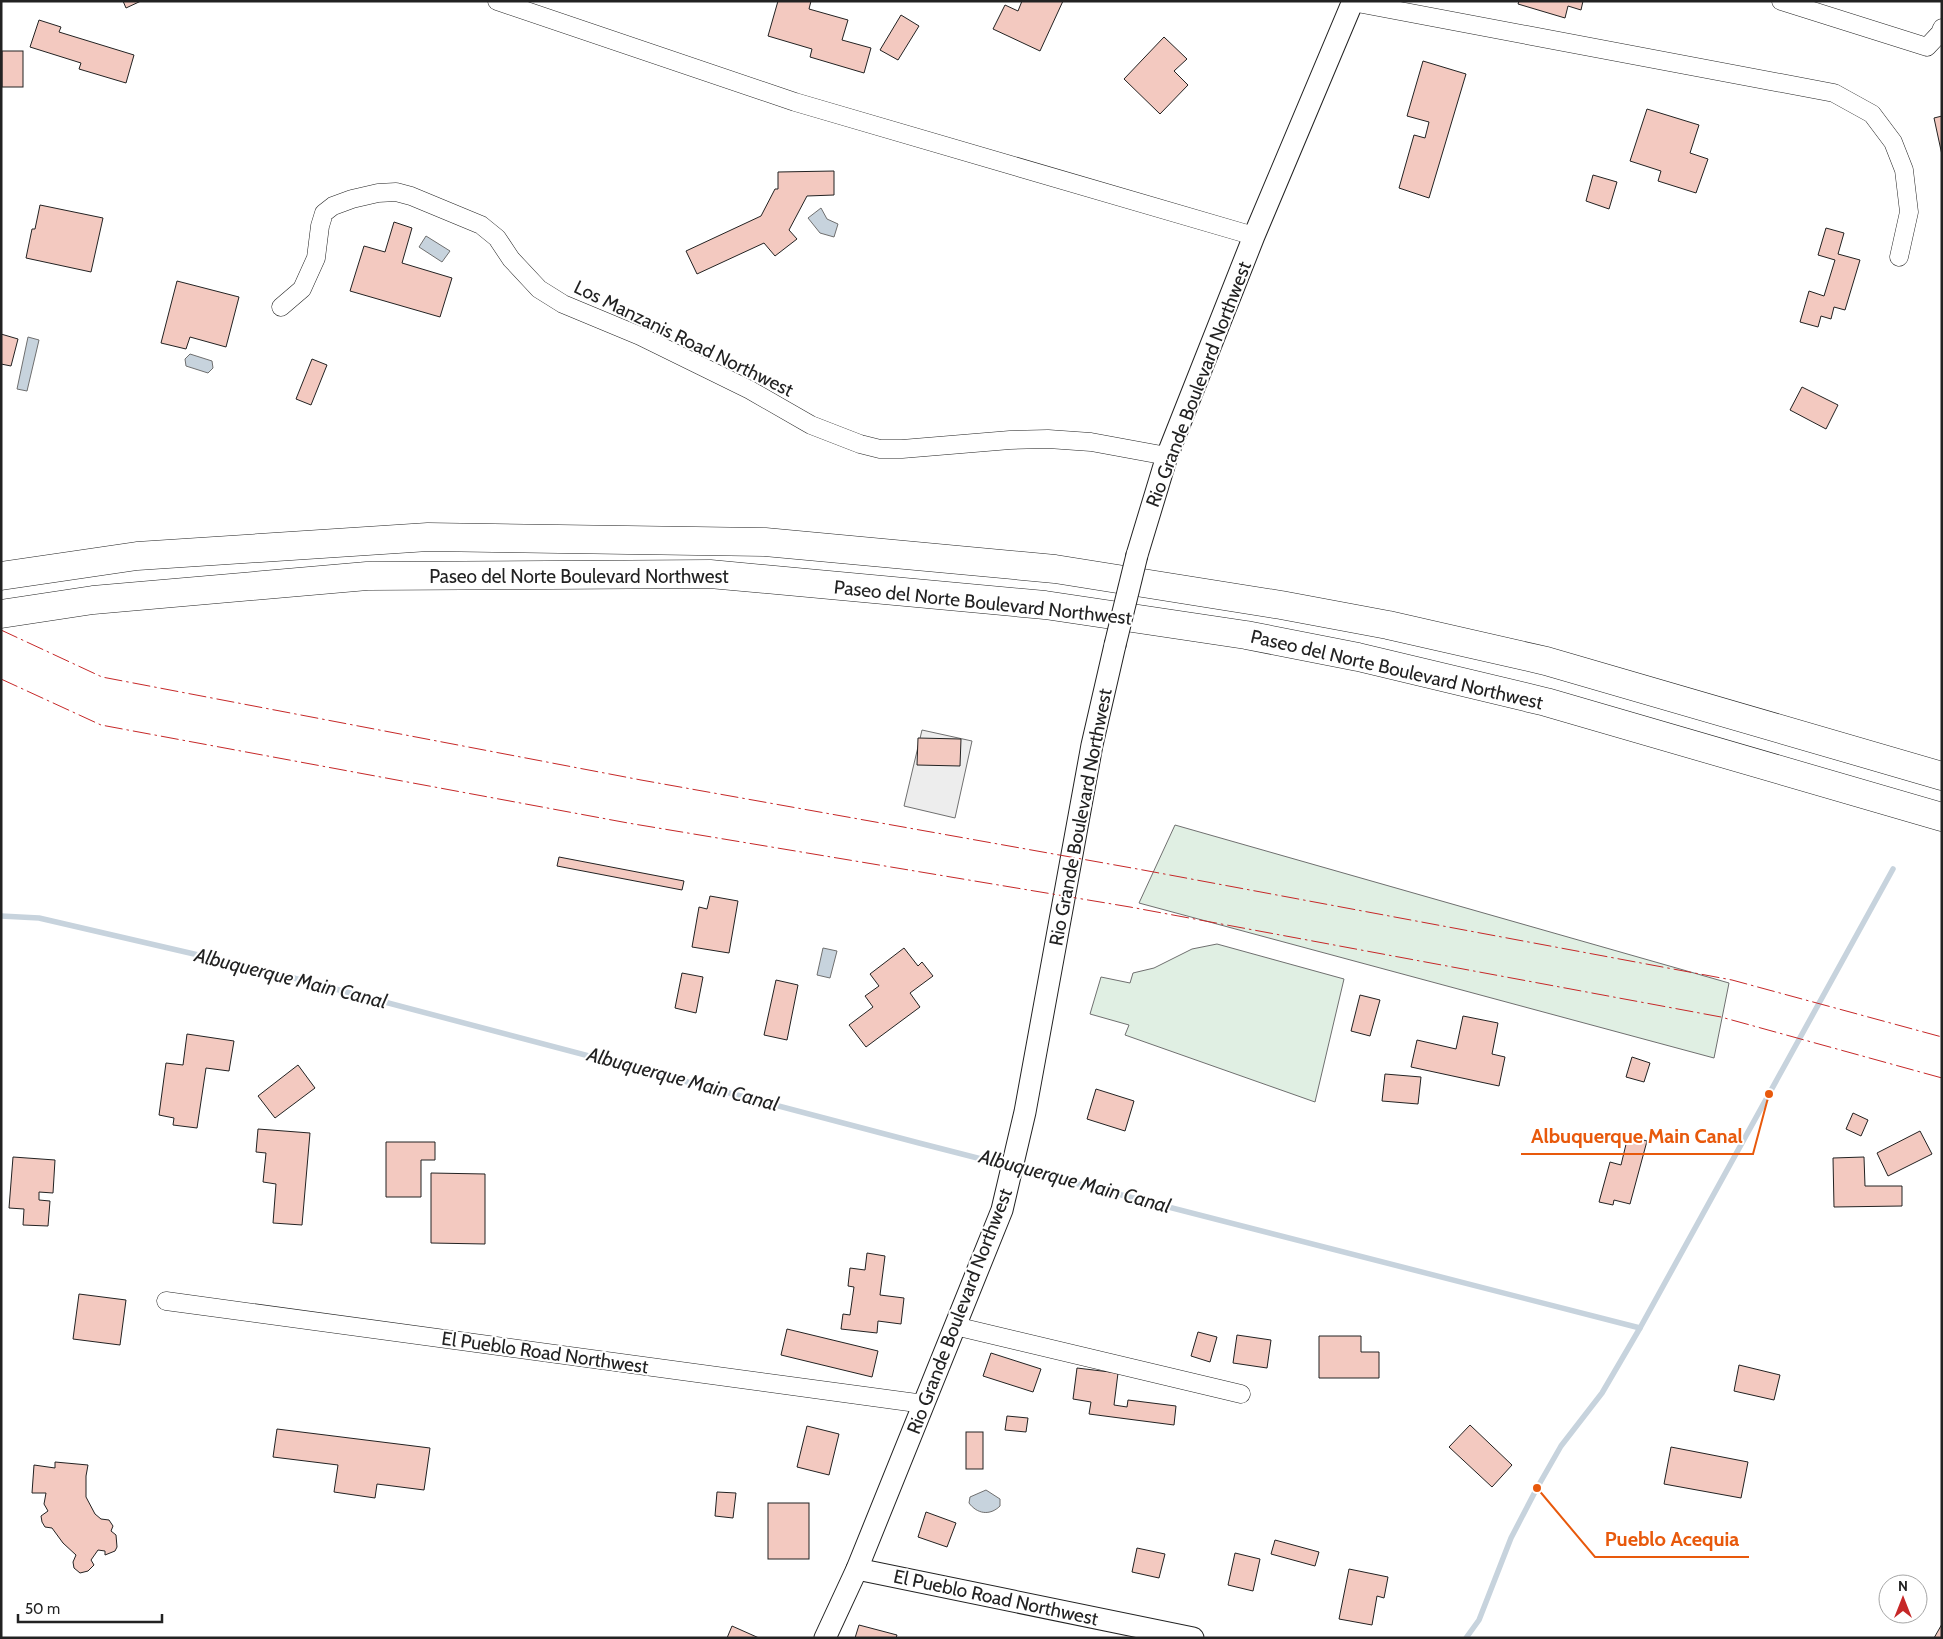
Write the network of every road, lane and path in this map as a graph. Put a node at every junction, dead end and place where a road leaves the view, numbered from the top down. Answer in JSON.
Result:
{"nodes":[{"id":1,"x":497,"y":1,"type":"edge"},
{"id":2,"x":1781,"y":1,"type":"edge"},
{"id":3,"x":1352,"y":2,"type":"edge"},
{"id":4,"x":1942,"y":28,"type":"edge"},
{"id":5,"x":1254,"y":236,"type":"junction"},
{"id":6,"x":1899,"y":257,"type":"dead end"},
{"id":7,"x":281,"y":307,"type":"dead end"},
{"id":8,"x":1167,"y":456,"type":"junction"},
{"id":9,"x":1,"y":576,"type":"edge"},
{"id":10,"x":1,"y":614,"type":"edge"},
{"id":11,"x":1942,"y":776,"type":"edge"},
{"id":12,"x":1942,"y":817,"type":"edge"},
{"id":13,"x":166,"y":1301,"type":"dead end"},
{"id":14,"x":955,"y":1326,"type":"junction"},
{"id":15,"x":1241,"y":1394,"type":"dead end"},
{"id":16,"x":924,"y":1404,"type":"junction"},
{"id":17,"x":856,"y":1569,"type":"junction"},
{"id":18,"x":825,"y":1638,"type":"edge"},
{"id":19,"x":1194,"y":1638,"type":"edge"}],
"edges":[{"from":1,"to":5,"type":"street"},
{"from":2,"to":4,"type":"street"},
{"from":3,"to":5,"type":"street","name":"Rio Grande Boulevard Northwest"},
{"from":3,"to":6,"type":"street"},
{"from":5,"to":8,"type":"street","name":"Rio Grande Boulevard Northwest"},
{"from":7,"to":8,"type":"street","name":"Los Manzanis Road Northwest"},
{"from":8,"to":14,"type":"street","name":"Rio Grande Boulevard Northwest","bridge":true},
{"from":9,"to":11,"type":"highway","name":"Paseo del Norte Boulevard Northwest"},
{"from":10,"to":12,"type":"highway","name":"Paseo del Norte Boulevard Northwest"},
{"from":13,"to":16,"type":"street","name":"El Pueblo Road Northwest"},
{"from":14,"to":15,"type":"street"},
{"from":14,"to":16,"type":"street","name":"Rio Grande Boulevard Northwest"},
{"from":16,"to":17,"type":"street","name":"Rio Grande Boulevard Northwest"},
{"from":17,"to":18,"type":"street","name":"Rio Grande Boulevard Northwest"},
{"from":17,"to":19,"type":"street","name":"El Pueblo Road Northwest"}]}
